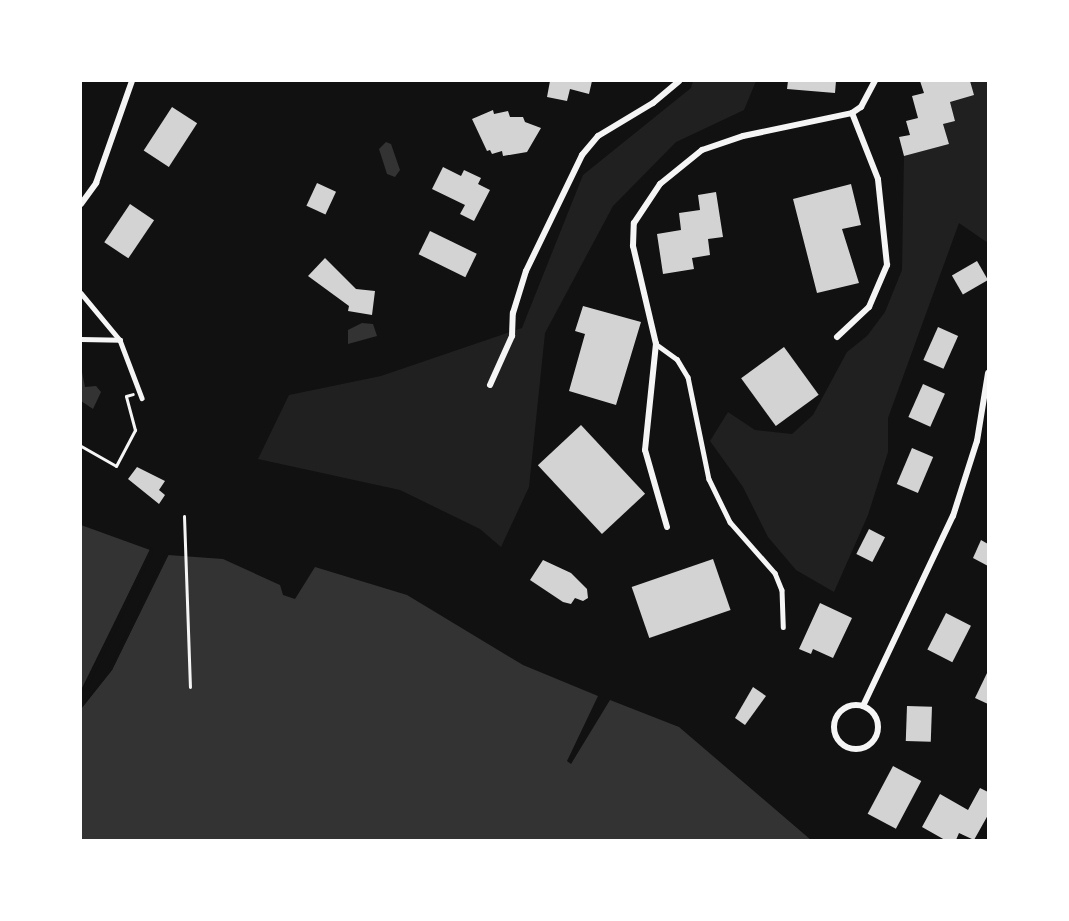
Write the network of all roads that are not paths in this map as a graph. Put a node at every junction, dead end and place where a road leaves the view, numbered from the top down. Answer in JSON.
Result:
{"nodes":[{"id":1,"x":132,"y":81,"type":"edge"},
{"id":2,"x":679,"y":81,"type":"edge"},
{"id":3,"x":875,"y":81,"type":"edge"},
{"id":4,"x":852,"y":113,"type":"junction"},
{"id":5,"x":81,"y":204,"type":"edge"},
{"id":6,"x":81,"y":293,"type":"edge"},
{"id":7,"x":837,"y":337,"type":"dead end"},
{"id":8,"x":81,"y":339,"type":"edge"},
{"id":9,"x":120,"y":340,"type":"junction"},
{"id":10,"x":656,"y":344,"type":"junction"},
{"id":11,"x":988,"y":373,"type":"edge"},
{"id":12,"x":490,"y":385,"type":"dead end"},
{"id":13,"x":142,"y":398,"type":"dead end"},
{"id":14,"x":667,"y":527,"type":"dead end"},
{"id":15,"x":783,"y":627,"type":"dead end"},
{"id":16,"x":862,"y":706,"type":"junction"}],
"edges":[{"from":1,"to":5,"type":"street"},
{"from":2,"to":12,"type":"street"},
{"from":3,"to":4,"type":"street"},
{"from":4,"to":7,"type":"street"},
{"from":4,"to":10,"type":"street"},
{"from":6,"to":9,"type":"lane"},
{"from":8,"to":9,"type":"lane"},
{"from":9,"to":13,"type":"lane"},
{"from":10,"to":14,"type":"street"},
{"from":10,"to":15,"type":"lane"},
{"from":11,"to":16,"type":"street"},
{"from":16,"to":16,"type":"street"}]}
